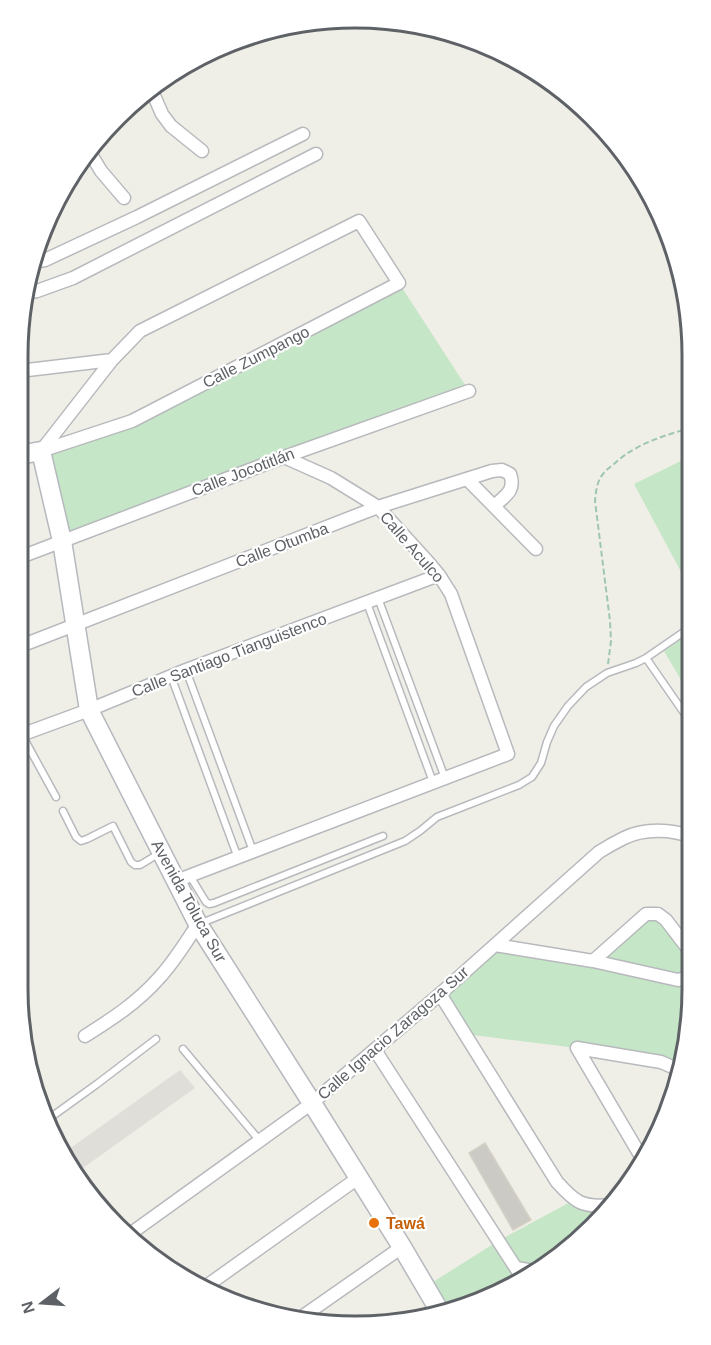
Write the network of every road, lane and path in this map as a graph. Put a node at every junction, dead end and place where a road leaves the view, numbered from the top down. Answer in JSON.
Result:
{"nodes":[{"id":1,"x":155,"y":97,"type":"edge"},
{"id":2,"x":303,"y":134,"type":"dead end"},
{"id":3,"x":202,"y":151,"type":"dead end"},
{"id":4,"x":316,"y":154,"type":"dead end"},
{"id":5,"x":94,"y":159,"type":"edge"},
{"id":6,"x":124,"y":198,"type":"dead end"},
{"id":7,"x":44,"y":256,"type":"edge"},
{"id":8,"x":35,"y":291,"type":"edge"},
{"id":9,"x":112,"y":360,"type":"junction"},
{"id":10,"x":28,"y":370,"type":"edge"},
{"id":11,"x":469,"y":391,"type":"dead end"},
{"id":12,"x":682,"y":430,"type":"edge"},
{"id":13,"x":41,"y":451,"type":"junction"},
{"id":14,"x":28,"y":453,"type":"edge"},
{"id":15,"x":284,"y":457,"type":"junction"},
{"id":16,"x":468,"y":480,"type":"junction"},
{"id":17,"x":494,"y":506,"type":"junction"},
{"id":18,"x":378,"y":507,"type":"junction"},
{"id":19,"x":62,"y":542,"type":"junction"},
{"id":20,"x":536,"y":549,"type":"dead end"},
{"id":21,"x":28,"y":554,"type":"edge"},
{"id":22,"x":439,"y":575,"type":"junction"},
{"id":23,"x":373,"y":600,"type":"junction"},
{"id":24,"x":76,"y":625,"type":"junction"},
{"id":25,"x":682,"y":633,"type":"edge"},
{"id":26,"x":28,"y":643,"type":"edge"},
{"id":27,"x":646,"y":658,"type":"junction"},
{"id":28,"x":186,"y":670,"type":"junction"},
{"id":29,"x":607,"y":672,"type":"junction"},
{"id":30,"x":171,"y":676,"type":"junction"},
{"id":31,"x":88,"y":710,"type":"junction"},
{"id":32,"x":682,"y":710,"type":"edge"},
{"id":33,"x":28,"y":732,"type":"edge"},
{"id":34,"x":28,"y":749,"type":"edge"},
{"id":35,"x":445,"y":778,"type":"junction"},
{"id":36,"x":433,"y":783,"type":"junction"},
{"id":37,"x":56,"y":797,"type":"dead end"},
{"id":38,"x":63,"y":811,"type":"dead end"},
{"id":39,"x":682,"y":833,"type":"edge"},
{"id":40,"x":383,"y":836,"type":"dead end"},
{"id":41,"x":253,"y":852,"type":"junction"},
{"id":42,"x":161,"y":853,"type":"junction"},
{"id":43,"x":238,"y":858,"type":"junction"},
{"id":44,"x":183,"y":879,"type":"junction"},
{"id":45,"x":198,"y":924,"type":"junction"},
{"id":46,"x":682,"y":941,"type":"edge"},
{"id":47,"x":495,"y":945,"type":"junction"},
{"id":48,"x":593,"y":961,"type":"junction"},
{"id":49,"x":682,"y":979,"type":"edge"},
{"id":50,"x":440,"y":994,"type":"junction"},
{"id":51,"x":85,"y":1036,"type":"dead end"},
{"id":52,"x":156,"y":1039,"type":"dead end"},
{"id":53,"x":183,"y":1049,"type":"dead end"},
{"id":54,"x":375,"y":1050,"type":"junction"},
{"id":55,"x":673,"y":1067,"type":"edge"},
{"id":56,"x":312,"y":1103,"type":"junction"},
{"id":57,"x":53,"y":1116,"type":"edge"},
{"id":58,"x":261,"y":1141,"type":"junction"},
{"id":59,"x":639,"y":1153,"type":"edge"},
{"id":60,"x":358,"y":1178,"type":"junction"},
{"id":61,"x":601,"y":1206,"type":"edge"},
{"id":62,"x":135,"y":1231,"type":"edge"},
{"id":63,"x":402,"y":1247,"type":"junction"},
{"id":64,"x":519,"y":1274,"type":"edge"},
{"id":65,"x":211,"y":1283,"type":"edge"},
{"id":66,"x":437,"y":1306,"type":"edge"},
{"id":67,"x":308,"y":1313,"type":"edge"}],
"edges":[{"from":1,"to":3,"type":"street"},
{"from":2,"to":7,"type":"street"},
{"from":4,"to":8,"type":"street"},
{"from":5,"to":6,"type":"street"},
{"from":9,"to":10,"type":"street"},
{"from":9,"to":13,"type":"street"},
{"from":9,"to":13,"type":"street","name":"Calle Zumpango"},
{"from":11,"to":15,"type":"street","name":"Calle Jocotitlán"},
{"from":12,"to":29,"type":"path"},
{"from":13,"to":14,"type":"street"},
{"from":13,"to":19,"type":"street","name":"Avenida Toluca Sur"},
{"from":15,"to":18,"type":"street","name":"Calle Aculco"},
{"from":15,"to":19,"type":"street","name":"Calle Jocotitlán"},
{"from":16,"to":17,"type":"street"},
{"from":16,"to":17,"type":"street","name":"Calle Otumba"},
{"from":16,"to":18,"type":"street","name":"Calle Otumba"},
{"from":17,"to":20,"type":"street"},
{"from":18,"to":22,"type":"street","name":"Calle Aculco"},
{"from":18,"to":24,"type":"street","name":"Calle Otumba"},
{"from":19,"to":21,"type":"street","name":"Calle Jocotitlán"},
{"from":19,"to":24,"type":"street","name":"Avenida Toluca Sur"},
{"from":22,"to":23,"type":"street","name":"Calle Santiago Tianguistenco"},
{"from":22,"to":35,"type":"street","name":"Calle Aculco"},
{"from":23,"to":28,"type":"street","name":"Calle Santiago Tianguistenco"},
{"from":23,"to":35,"type":"lane"},
{"from":23,"to":36,"type":"lane"},
{"from":24,"to":26,"type":"street","name":"Calle Otumba"},
{"from":24,"to":31,"type":"street","name":"Avenida Toluca Sur"},
{"from":25,"to":27,"type":"lane"},
{"from":27,"to":29,"type":"lane"},
{"from":27,"to":32,"type":"lane"},
{"from":28,"to":30,"type":"street","name":"Calle Santiago Tianguistenco"},
{"from":28,"to":41,"type":"lane"},
{"from":29,"to":45,"type":"lane"},
{"from":30,"to":31,"type":"street","name":"Calle Santiago Tianguistenco"},
{"from":30,"to":43,"type":"lane"},
{"from":31,"to":33,"type":"street","name":"Calle Santiago Tianguistenco"},
{"from":31,"to":42,"type":"street","name":"Avenida Toluca Sur"},
{"from":34,"to":37,"type":"lane"},
{"from":35,"to":36,"type":"street"},
{"from":36,"to":41,"type":"street"},
{"from":38,"to":42,"type":"lane"},
{"from":39,"to":47,"type":"street","name":"Calle Ignacio Zaragoza Sur"},
{"from":40,"to":44,"type":"lane"},
{"from":41,"to":43,"type":"street"},
{"from":42,"to":44,"type":"street","name":"Avenida Toluca Sur"},
{"from":43,"to":44,"type":"street"},
{"from":44,"to":45,"type":"street","name":"Avenida Toluca Sur"},
{"from":45,"to":51,"type":"street"},
{"from":45,"to":56,"type":"street","name":"Avenida Toluca Sur"},
{"from":46,"to":48,"type":"street"},
{"from":47,"to":48,"type":"street"},
{"from":47,"to":50,"type":"street","name":"Calle Ignacio Zaragoza Sur"},
{"from":48,"to":49,"type":"street"},
{"from":50,"to":54,"type":"street","name":"Calle Ignacio Zaragoza Sur"},
{"from":50,"to":61,"type":"street"},
{"from":52,"to":57,"type":"lane"},
{"from":53,"to":58,"type":"lane"},
{"from":54,"to":56,"type":"street","name":"Calle Ignacio Zaragoza Sur"},
{"from":54,"to":64,"type":"street"},
{"from":55,"to":59,"type":"street"},
{"from":56,"to":58,"type":"street","name":"Calle Ignacio Zaragoza Sur"},
{"from":56,"to":60,"type":"street","name":"Avenida Toluca Sur"},
{"from":58,"to":62,"type":"street","name":"Calle Ignacio Zaragoza Sur"},
{"from":60,"to":63,"type":"street","name":"Avenida Toluca Sur"},
{"from":60,"to":65,"type":"street"},
{"from":63,"to":66,"type":"street","name":"Avenida Toluca Sur"},
{"from":63,"to":67,"type":"street"}]}
